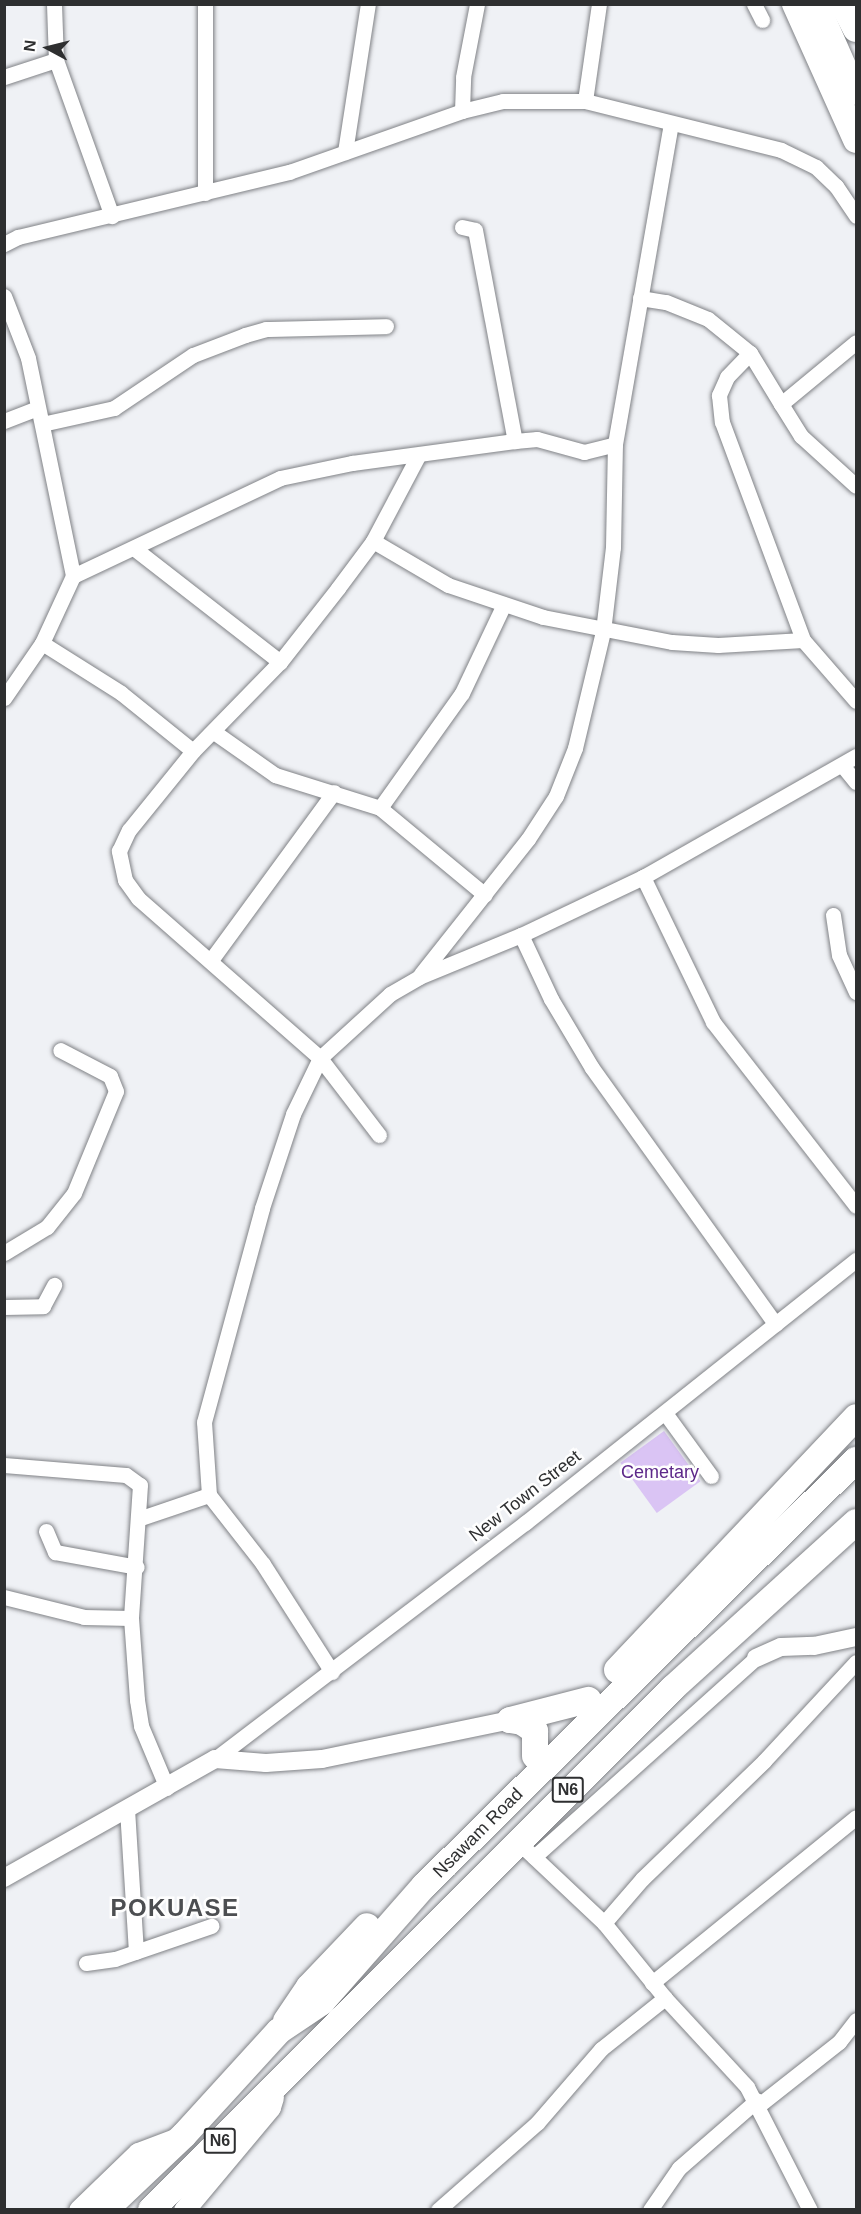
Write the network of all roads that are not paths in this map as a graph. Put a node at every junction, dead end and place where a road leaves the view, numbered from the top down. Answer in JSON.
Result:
{"nodes":[{"id":1,"x":54,"y":4,"type":"edge"},
{"id":2,"x":206,"y":4,"type":"edge"},
{"id":3,"x":368,"y":4,"type":"edge"},
{"id":4,"x":477,"y":4,"type":"edge"},
{"id":5,"x":599,"y":4,"type":"edge"},
{"id":6,"x":754,"y":4,"type":"edge"},
{"id":7,"x":795,"y":4,"type":"edge"},
{"id":8,"x":817,"y":4,"type":"edge"},
{"id":9,"x":841,"y":4,"type":"edge"},
{"id":10,"x":762,"y":20,"type":"dead end"},
{"id":11,"x":856,"y":29,"type":"edge"},
{"id":12,"x":856,"y":45,"type":"edge"},
{"id":13,"x":56,"y":60,"type":"junction"},
{"id":14,"x":4,"y":77,"type":"edge"},
{"id":15,"x":856,"y":93,"type":"edge"},
{"id":16,"x":585,"y":101,"type":"junction"},
{"id":17,"x":462,"y":111,"type":"junction"},
{"id":18,"x":670,"y":124,"type":"junction"},
{"id":19,"x":856,"y":140,"type":"edge"},
{"id":20,"x":345,"y":152,"type":"junction"},
{"id":21,"x":206,"y":193,"type":"junction"},
{"id":22,"x":111,"y":216,"type":"junction"},
{"id":23,"x":856,"y":216,"type":"edge"},
{"id":24,"x":462,"y":227,"type":"dead end"},
{"id":25,"x":4,"y":244,"type":"edge"},
{"id":26,"x":4,"y":296,"type":"edge"},
{"id":27,"x":640,"y":298,"type":"junction"},
{"id":28,"x":386,"y":326,"type":"dead end"},
{"id":29,"x":856,"y":342,"type":"edge"},
{"id":30,"x":750,"y":353,"type":"junction"},
{"id":31,"x":781,"y":404,"type":"junction"},
{"id":32,"x":38,"y":408,"type":"junction"},
{"id":33,"x":4,"y":421,"type":"edge"},
{"id":34,"x":42,"y":424,"type":"junction"},
{"id":35,"x":515,"y":441,"type":"junction"},
{"id":36,"x":615,"y":444,"type":"junction"},
{"id":37,"x":418,"y":456,"type":"junction"},
{"id":38,"x":856,"y":486,"type":"edge"},
{"id":39,"x":373,"y":541,"type":"junction"},
{"id":40,"x":135,"y":549,"type":"junction"},
{"id":41,"x":74,"y":576,"type":"junction"},
{"id":42,"x":504,"y":604,"type":"junction"},
{"id":43,"x":603,"y":631,"type":"junction"},
{"id":44,"x":803,"y":640,"type":"junction"},
{"id":45,"x":42,"y":643,"type":"junction"},
{"id":46,"x":280,"y":662,"type":"junction"},
{"id":47,"x":4,"y":698,"type":"edge"},
{"id":48,"x":856,"y":701,"type":"edge"},
{"id":49,"x":214,"y":732,"type":"junction"},
{"id":50,"x":193,"y":752,"type":"junction"},
{"id":51,"x":856,"y":756,"type":"edge"},
{"id":52,"x":842,"y":765,"type":"junction"},
{"id":53,"x":856,"y":782,"type":"edge"},
{"id":54,"x":334,"y":792,"type":"junction"},
{"id":55,"x":380,"y":808,"type":"junction"},
{"id":56,"x":643,"y":877,"type":"junction"},
{"id":57,"x":485,"y":895,"type":"junction"},
{"id":58,"x":833,"y":915,"type":"dead end"},
{"id":59,"x":521,"y":935,"type":"junction"},
{"id":60,"x":211,"y":960,"type":"junction"},
{"id":61,"x":419,"y":977,"type":"junction"},
{"id":62,"x":856,"y":992,"type":"edge"},
{"id":63,"x":60,"y":1050,"type":"dead end"},
{"id":64,"x":320,"y":1058,"type":"junction"},
{"id":65,"x":379,"y":1135,"type":"dead end"},
{"id":66,"x":856,"y":1206,"type":"edge"},
{"id":67,"x":4,"y":1253,"type":"edge"},
{"id":68,"x":856,"y":1260,"type":"edge"},
{"id":69,"x":54,"y":1285,"type":"dead end"},
{"id":70,"x":4,"y":1307,"type":"edge"},
{"id":71,"x":775,"y":1324,"type":"junction"},
{"id":72,"x":665,"y":1413,"type":"junction"},
{"id":73,"x":856,"y":1418,"type":"edge"},
{"id":74,"x":856,"y":1424,"type":"edge"},
{"id":75,"x":818,"y":1460,"type":"junction"},
{"id":76,"x":856,"y":1460,"type":"edge"},
{"id":77,"x":4,"y":1465,"type":"edge"},
{"id":78,"x":711,"y":1476,"type":"dead end"},
{"id":79,"x":208,"y":1495,"type":"junction"},
{"id":80,"x":141,"y":1518,"type":"junction"},
{"id":81,"x":856,"y":1522,"type":"edge"},
{"id":82,"x":46,"y":1531,"type":"dead end"},
{"id":83,"x":137,"y":1567,"type":"junction"},
{"id":84,"x":4,"y":1597,"type":"edge"},
{"id":85,"x":131,"y":1618,"type":"junction"},
{"id":86,"x":856,"y":1637,"type":"edge"},
{"id":87,"x":756,"y":1658,"type":"joint"},
{"id":88,"x":856,"y":1662,"type":"edge"},
{"id":89,"x":332,"y":1672,"type":"junction"},
{"id":90,"x":588,"y":1700,"type":"junction"},
{"id":91,"x":510,"y":1720,"type":"junction"},
{"id":92,"x":535,"y":1756,"type":"junction"},
{"id":93,"x":215,"y":1759,"type":"junction"},
{"id":94,"x":167,"y":1788,"type":"junction"},
{"id":95,"x":127,"y":1809,"type":"junction"},
{"id":96,"x":856,"y":1817,"type":"edge"},
{"id":97,"x":525,"y":1849,"type":"junction"},
{"id":98,"x":4,"y":1878,"type":"edge"},
{"id":99,"x":604,"y":1923,"type":"junction"},
{"id":100,"x":211,"y":1926,"type":"dead end"},
{"id":101,"x":136,"y":1952,"type":"junction"},
{"id":102,"x":86,"y":1963,"type":"dead end"},
{"id":103,"x":652,"y":1983,"type":"junction"},
{"id":104,"x":665,"y":1998,"type":"junction"},
{"id":105,"x":856,"y":2020,"type":"edge"},
{"id":106,"x":279,"y":2031,"type":"junction"},
{"id":107,"x":277,"y":2084,"type":"junction"},
{"id":108,"x":758,"y":2103,"type":"junction"},
{"id":109,"x":184,"y":2135,"type":"junction"},
{"id":110,"x":79,"y":2210,"type":"edge"},
{"id":111,"x":105,"y":2210,"type":"edge"},
{"id":112,"x":151,"y":2210,"type":"edge"},
{"id":113,"x":184,"y":2210,"type":"edge"},
{"id":114,"x":438,"y":2210,"type":"edge"},
{"id":115,"x":650,"y":2210,"type":"edge"},
{"id":116,"x":810,"y":2210,"type":"edge"}],
"edges":[{"from":1,"to":13,"type":"street"},
{"from":2,"to":21,"type":"street"},
{"from":3,"to":20,"type":"street"},
{"from":4,"to":17,"type":"street"},
{"from":5,"to":16,"type":"street"},
{"from":6,"to":10,"type":"street"},
{"from":7,"to":19,"type":"highway"},
{"from":8,"to":15,"type":"main road"},
{"from":9,"to":11,"type":"highway"},
{"from":9,"to":12,"type":"main road"},
{"from":13,"to":14,"type":"street"},
{"from":13,"to":22,"type":"street"},
{"from":16,"to":17,"type":"street"},
{"from":16,"to":18,"type":"street"},
{"from":17,"to":20,"type":"street"},
{"from":18,"to":23,"type":"street"},
{"from":18,"to":27,"type":"street"},
{"from":20,"to":21,"type":"street"},
{"from":21,"to":22,"type":"street"},
{"from":22,"to":25,"type":"street"},
{"from":24,"to":35,"type":"street"},
{"from":26,"to":32,"type":"street"},
{"from":27,"to":30,"type":"street"},
{"from":27,"to":36,"type":"street"},
{"from":28,"to":34,"type":"street"},
{"from":29,"to":31,"type":"street"},
{"from":30,"to":31,"type":"street"},
{"from":30,"to":44,"type":"street"},
{"from":31,"to":38,"type":"street"},
{"from":32,"to":33,"type":"street"},
{"from":32,"to":34,"type":"street"},
{"from":34,"to":41,"type":"street"},
{"from":35,"to":36,"type":"street"},
{"from":35,"to":37,"type":"street"},
{"from":36,"to":43,"type":"street"},
{"from":37,"to":39,"type":"street"},
{"from":37,"to":40,"type":"street"},
{"from":39,"to":42,"type":"street"},
{"from":39,"to":46,"type":"street"},
{"from":40,"to":41,"type":"street"},
{"from":40,"to":46,"type":"street"},
{"from":41,"to":45,"type":"street"},
{"from":42,"to":43,"type":"street"},
{"from":42,"to":55,"type":"street"},
{"from":43,"to":44,"type":"street"},
{"from":43,"to":57,"type":"street"},
{"from":44,"to":48,"type":"street"},
{"from":45,"to":47,"type":"street"},
{"from":45,"to":50,"type":"street"},
{"from":46,"to":49,"type":"street"},
{"from":49,"to":50,"type":"street"},
{"from":49,"to":54,"type":"street"},
{"from":50,"to":60,"type":"street"},
{"from":51,"to":52,"type":"street"},
{"from":52,"to":53,"type":"street"},
{"from":52,"to":56,"type":"street"},
{"from":54,"to":55,"type":"street"},
{"from":54,"to":60,"type":"street"},
{"from":55,"to":57,"type":"street"},
{"from":56,"to":59,"type":"street"},
{"from":56,"to":66,"type":"street"},
{"from":57,"to":61,"type":"street"},
{"from":58,"to":62,"type":"street"},
{"from":59,"to":61,"type":"street"},
{"from":59,"to":71,"type":"street"},
{"from":60,"to":64,"type":"street"},
{"from":61,"to":64,"type":"street"},
{"from":63,"to":67,"type":"street"},
{"from":64,"to":65,"type":"street"},
{"from":64,"to":79,"type":"street"},
{"from":68,"to":71,"type":"street","name":"New Town Street"},
{"from":69,"to":70,"type":"street"},
{"from":71,"to":72,"type":"street","name":"New Town Street"},
{"from":72,"to":78,"type":"street"},
{"from":72,"to":89,"type":"street","name":"New Town Street"},
{"from":73,"to":75,"type":"highway"},
{"from":74,"to":75,"type":"highway"},
{"from":75,"to":90,"type":"highway"},
{"from":76,"to":106,"type":"highway","name":"Nsawam Road","number":"N6"},
{"from":77,"to":80,"type":"street"},
{"from":79,"to":80,"type":"street"},
{"from":79,"to":89,"type":"street"},
{"from":80,"to":83,"type":"street"},
{"from":81,"to":97,"type":"highway","name":"Nsawam Road","number":"N6"},
{"from":82,"to":83,"type":"street"},
{"from":83,"to":85,"type":"street"},
{"from":84,"to":85,"type":"street"},
{"from":85,"to":94,"type":"street"},
{"from":86,"to":87,"type":"street"},
{"from":87,"to":97,"type":"street"},
{"from":88,"to":99,"type":"street"},
{"from":89,"to":93,"type":"street","name":"New Town Street"},
{"from":90,"to":91,"type":"highway"},
{"from":90,"to":92,"type":"highway"},
{"from":91,"to":92,"type":"highway"},
{"from":91,"to":93,"type":"street"},
{"from":92,"to":106,"type":"highway"},
{"from":93,"to":94,"type":"street"},
{"from":94,"to":95,"type":"street"},
{"from":95,"to":98,"type":"street"},
{"from":95,"to":101,"type":"street"},
{"from":96,"to":103,"type":"street"},
{"from":97,"to":99,"type":"street"},
{"from":97,"to":107,"type":"highway","name":"Nsawam Road","number":"N6"},
{"from":99,"to":103,"type":"street"},
{"from":100,"to":101,"type":"street"},
{"from":101,"to":102,"type":"street"},
{"from":103,"to":104,"type":"street"},
{"from":104,"to":108,"type":"street"},
{"from":104,"to":114,"type":"street"},
{"from":105,"to":108,"type":"street"},
{"from":106,"to":109,"type":"highway","name":"Nsawam Road","number":"N6"},
{"from":107,"to":112,"type":"highway","name":"Nsawam Road","number":"N6"},
{"from":107,"to":113,"type":"main road"},
{"from":108,"to":115,"type":"street"},
{"from":108,"to":116,"type":"street"},
{"from":109,"to":110,"type":"main road"},
{"from":109,"to":111,"type":"highway","name":"Nsawam Road","number":"N6"}]}
